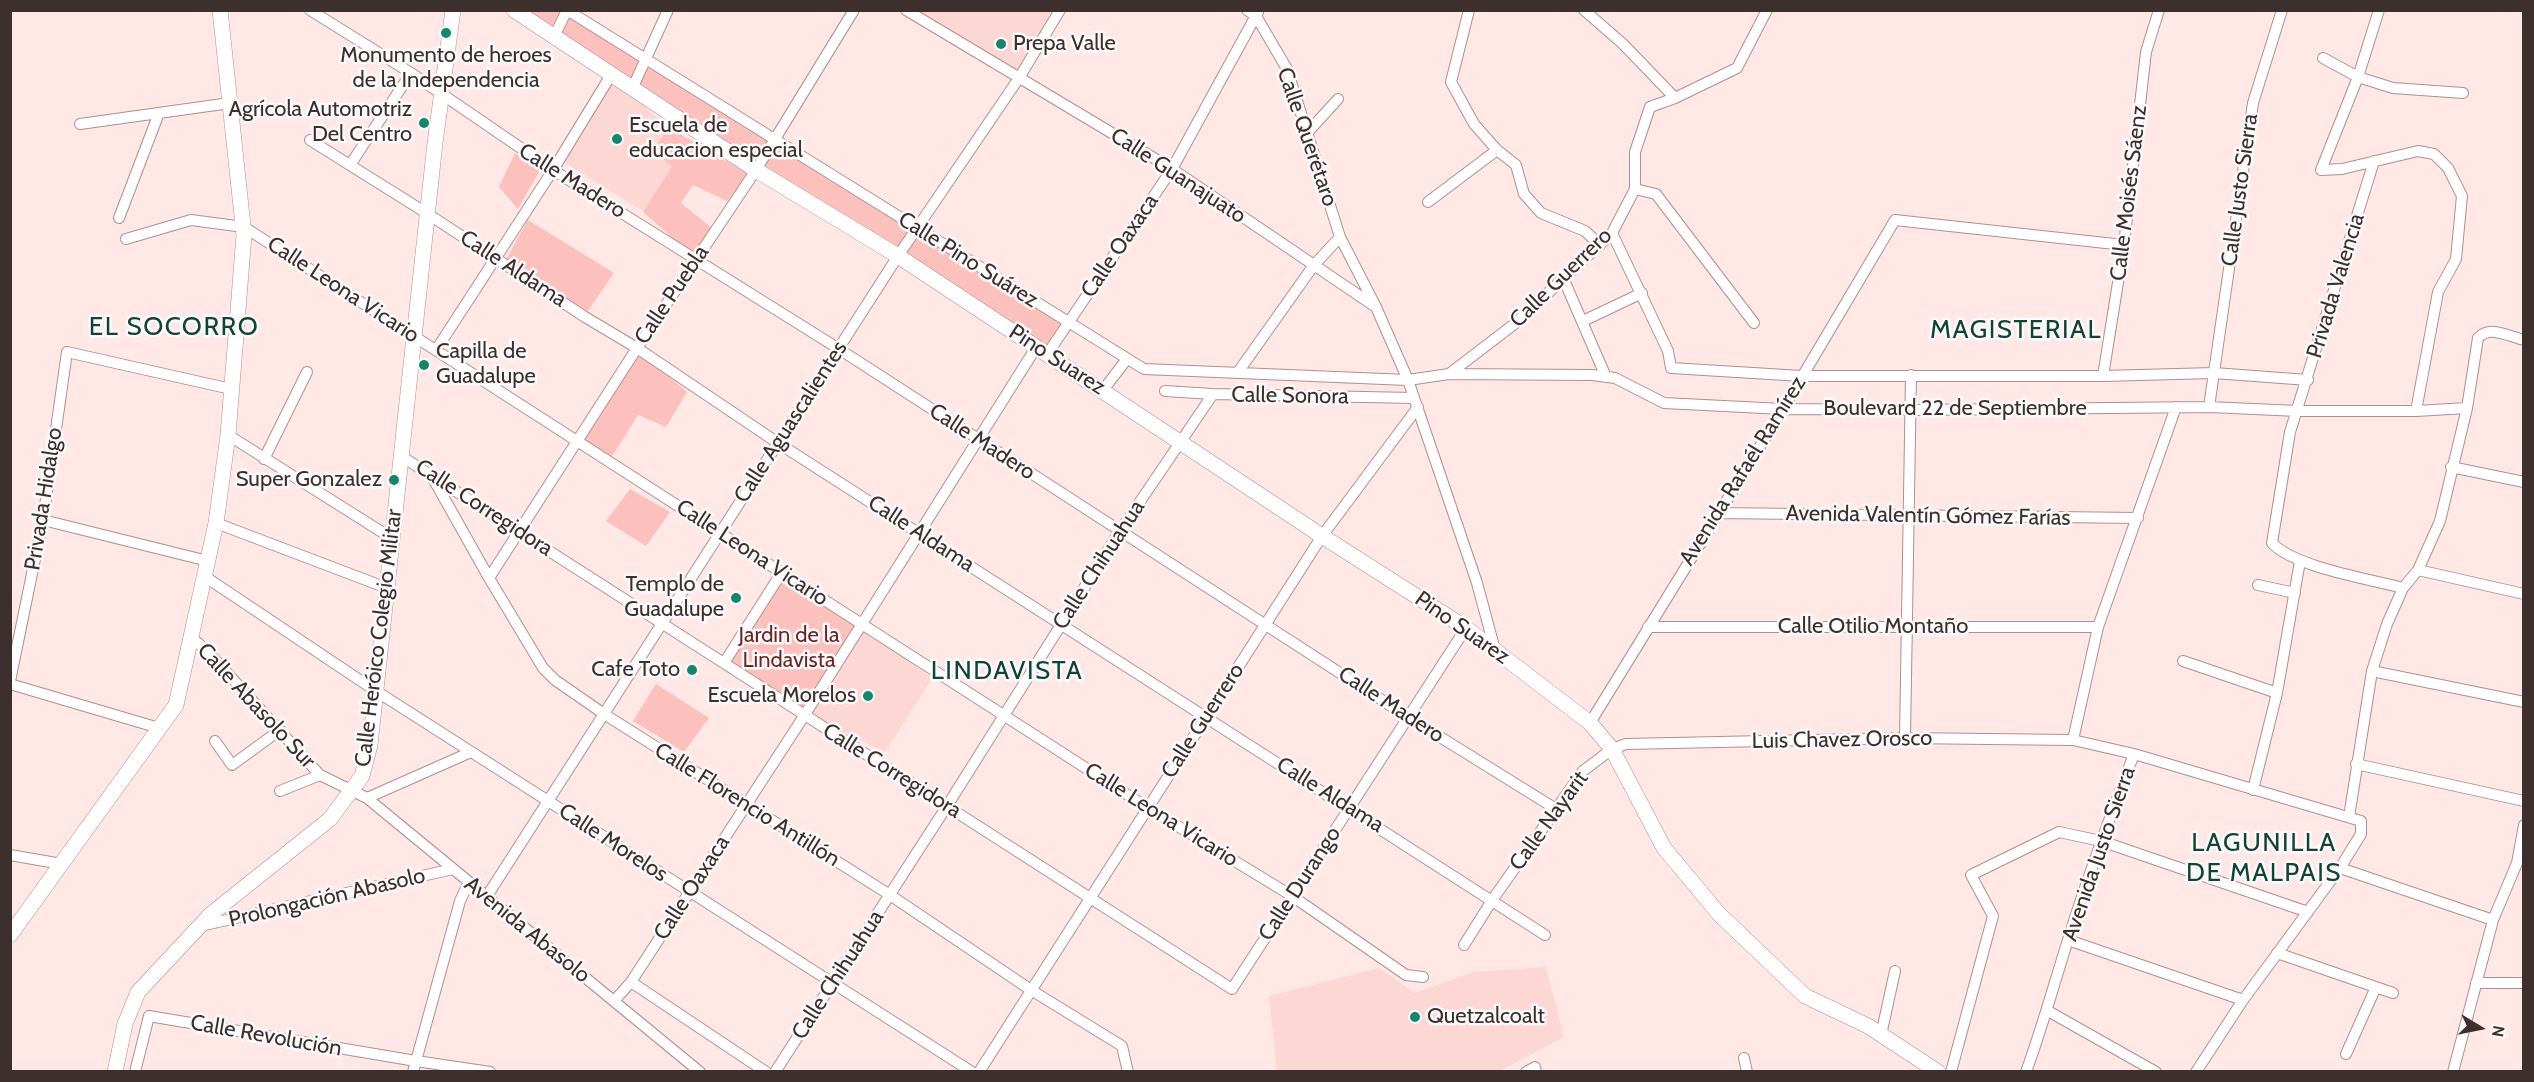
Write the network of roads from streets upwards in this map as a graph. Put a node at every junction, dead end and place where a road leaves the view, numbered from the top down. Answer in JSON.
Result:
{"nodes":[{"id":1,"x":220,"y":10,"type":"edge"},
{"id":2,"x":310,"y":10,"type":"edge"},
{"id":3,"x":444,"y":10,"type":"edge"},
{"id":4,"x":453,"y":10,"type":"edge"},
{"id":5,"x":514,"y":10,"type":"edge"},
{"id":6,"x":567,"y":10,"type":"edge"},
{"id":7,"x":668,"y":10,"type":"edge"},
{"id":8,"x":854,"y":10,"type":"edge"},
{"id":9,"x":906,"y":10,"type":"edge"},
{"id":10,"x":1060,"y":10,"type":"edge"},
{"id":11,"x":1469,"y":10,"type":"edge"},
{"id":12,"x":1584,"y":10,"type":"edge"},
{"id":13,"x":1767,"y":10,"type":"edge"},
{"id":14,"x":2159,"y":10,"type":"edge"},
{"id":15,"x":2282,"y":10,"type":"edge"},
{"id":16,"x":2379,"y":10,"type":"edge"},
{"id":17,"x":1254,"y":12,"type":"edge"},
{"id":18,"x":554,"y":37,"type":"junction"},
{"id":19,"x":2323,"y":58,"type":"dead end"},
{"id":20,"x":647,"y":60,"type":"junction"},
{"id":21,"x":411,"y":73,"type":"junction"},
{"id":22,"x":611,"y":75,"type":"junction"},
{"id":23,"x":2358,"y":76,"type":"junction"},
{"id":24,"x":1019,"y":78,"type":"junction"},
{"id":25,"x":632,"y":89,"type":"junction"},
{"id":26,"x":2463,"y":93,"type":"dead end"},
{"id":27,"x":440,"y":94,"type":"junction"},
{"id":28,"x":1675,"y":98,"type":"junction"},
{"id":29,"x":1338,"y":99,"type":"dead end"},
{"id":30,"x":230,"y":103,"type":"junction"},
{"id":31,"x":159,"y":113,"type":"junction"},
{"id":32,"x":80,"y":124,"type":"dead end"},
{"id":33,"x":1308,"y":132,"type":"junction"},
{"id":34,"x":310,"y":140,"type":"dead end"},
{"id":35,"x":775,"y":140,"type":"junction"},
{"id":36,"x":1497,"y":150,"type":"junction"},
{"id":37,"x":2374,"y":161,"type":"junction"},
{"id":38,"x":351,"y":165,"type":"junction"},
{"id":39,"x":1172,"y":169,"type":"junction"},
{"id":40,"x":553,"y":170,"type":"junction"},
{"id":41,"x":756,"y":170,"type":"junction"},
{"id":42,"x":1635,"y":189,"type":"junction"},
{"id":43,"x":1428,"y":202,"type":"dead end"},
{"id":44,"x":428,"y":214,"type":"junction"},
{"id":45,"x":119,"y":218,"type":"dead end"},
{"id":46,"x":244,"y":227,"type":"junction"},
{"id":47,"x":918,"y":229,"type":"junction"},
{"id":48,"x":1612,"y":233,"type":"junction"},
{"id":49,"x":1340,"y":237,"type":"junction"},
{"id":50,"x":126,"y":239,"type":"dead end"},
{"id":51,"x":1600,"y":245,"type":"junction"},
{"id":52,"x":2124,"y":245,"type":"junction"},
{"id":53,"x":898,"y":256,"type":"junction"},
{"id":54,"x":495,"y":258,"type":"junction"},
{"id":55,"x":696,"y":259,"type":"junction"},
{"id":56,"x":1314,"y":265,"type":"junction"},
{"id":57,"x":1564,"y":280,"type":"junction"},
{"id":58,"x":1642,"y":293,"type":"junction"},
{"id":59,"x":1376,"y":307,"type":"junction"},
{"id":60,"x":1583,"y":321,"type":"junction"},
{"id":61,"x":1068,"y":322,"type":"junction"},
{"id":62,"x":1754,"y":323,"type":"dead end"},
{"id":63,"x":414,"y":336,"type":"junction"},
{"id":64,"x":2523,"y":340,"type":"edge"},
{"id":65,"x":637,"y":348,"type":"junction"},
{"id":66,"x":839,"y":349,"type":"junction"},
{"id":67,"x":436,"y":350,"type":"junction"},
{"id":68,"x":1042,"y":350,"type":"junction"},
{"id":69,"x":1126,"y":358,"type":"junction"},
{"id":70,"x":307,"y":372,"type":"dead end"},
{"id":71,"x":1238,"y":372,"type":"junction"},
{"id":72,"x":2214,"y":373,"type":"junction"},
{"id":73,"x":1449,"y":374,"type":"junction"},
{"id":74,"x":1911,"y":375,"type":"junction"},
{"id":75,"x":1802,"y":376,"type":"junction"},
{"id":76,"x":2103,"y":376,"type":"junction"},
{"id":77,"x":1606,"y":377,"type":"junction"},
{"id":78,"x":1408,"y":380,"type":"junction"},
{"id":79,"x":2308,"y":380,"type":"junction"},
{"id":80,"x":231,"y":389,"type":"junction"},
{"id":81,"x":1103,"y":390,"type":"junction"},
{"id":82,"x":1165,"y":391,"type":"dead end"},
{"id":83,"x":1213,"y":394,"type":"junction"},
{"id":84,"x":1416,"y":402,"type":"junction"},
{"id":85,"x":2175,"y":407,"type":"junction"},
{"id":86,"x":2209,"y":407,"type":"junction"},
{"id":87,"x":2467,"y":408,"type":"junction"},
{"id":88,"x":1783,"y":409,"type":"junction"},
{"id":89,"x":1911,"y":410,"type":"junction"},
{"id":90,"x":2298,"y":411,"type":"junction"},
{"id":91,"x":2416,"y":411,"type":"junction"},
{"id":92,"x":228,"y":435,"type":"junction"},
{"id":93,"x":979,"y":439,"type":"junction"},
{"id":94,"x":576,"y":440,"type":"junction"},
{"id":95,"x":1181,"y":442,"type":"junction"},
{"id":96,"x":778,"y":443,"type":"junction"},
{"id":97,"x":401,"y":456,"type":"junction"},
{"id":98,"x":264,"y":459,"type":"junction"},
{"id":99,"x":2451,"y":467,"type":"junction"},
{"id":100,"x":429,"y":473,"type":"junction"},
{"id":101,"x":2523,"y":482,"type":"edge"},
{"id":102,"x":1717,"y":513,"type":"junction"},
{"id":103,"x":1908,"y":516,"type":"junction"},
{"id":104,"x":2138,"y":518,"type":"junction"},
{"id":105,"x":43,"y":520,"type":"junction"},
{"id":106,"x":216,"y":523,"type":"junction"},
{"id":107,"x":519,"y":530,"type":"junction"},
{"id":108,"x":1120,"y":531,"type":"junction"},
{"id":109,"x":720,"y":532,"type":"junction"},
{"id":110,"x":918,"y":532,"type":"junction"},
{"id":111,"x":1322,"y":537,"type":"junction"},
{"id":112,"x":393,"y":539,"type":"junction"},
{"id":113,"x":2300,"y":561,"type":"junction"},
{"id":114,"x":206,"y":569,"type":"junction"},
{"id":115,"x":2418,"y":570,"type":"junction"},
{"id":116,"x":782,"y":572,"type":"junction"},
{"id":117,"x":489,"y":578,"type":"junction"},
{"id":118,"x":2258,"y":585,"type":"dead end"},
{"id":119,"x":387,"y":588,"type":"junction"},
{"id":120,"x":2403,"y":588,"type":"junction"},
{"id":121,"x":2295,"y":594,"type":"junction"},
{"id":122,"x":2523,"y":594,"type":"edge"},
{"id":123,"x":863,"y":623,"type":"junction"},
{"id":124,"x":664,"y":624,"type":"junction"},
{"id":125,"x":1061,"y":624,"type":"junction"},
{"id":126,"x":1265,"y":625,"type":"junction"},
{"id":127,"x":1648,"y":627,"type":"junction"},
{"id":128,"x":1906,"y":627,"type":"junction"},
{"id":129,"x":2098,"y":627,"type":"junction"},
{"id":130,"x":1466,"y":628,"type":"junction"},
{"id":131,"x":191,"y":637,"type":"junction"},
{"id":132,"x":1495,"y":650,"type":"junction"},
{"id":133,"x":2183,"y":661,"type":"dead end"},
{"id":134,"x":724,"y":663,"type":"junction"},
{"id":135,"x":2373,"y":671,"type":"junction"},
{"id":136,"x":10,"y":683,"type":"edge"},
{"id":137,"x":376,"y":691,"type":"junction"},
{"id":138,"x":2277,"y":693,"type":"junction"},
{"id":139,"x":2523,"y":702,"type":"edge"},
{"id":140,"x":604,"y":714,"type":"junction"},
{"id":141,"x":1004,"y":715,"type":"junction"},
{"id":142,"x":804,"y":716,"type":"junction"},
{"id":143,"x":1206,"y":717,"type":"junction"},
{"id":144,"x":1408,"y":717,"type":"junction"},
{"id":145,"x":1590,"y":723,"type":"junction"},
{"id":146,"x":159,"y":728,"type":"junction"},
{"id":147,"x":280,"y":730,"type":"junction"},
{"id":148,"x":1905,"y":738,"type":"junction"},
{"id":149,"x":2073,"y":740,"type":"junction"},
{"id":150,"x":215,"y":741,"type":"dead end"},
{"id":151,"x":1612,"y":749,"type":"junction"},
{"id":152,"x":471,"y":752,"type":"junction"},
{"id":153,"x":2134,"y":754,"type":"junction"},
{"id":154,"x":2356,"y":764,"type":"junction"},
{"id":155,"x":320,"y":775,"type":"junction"},
{"id":156,"x":353,"y":790,"type":"junction"},
{"id":157,"x":2253,"y":790,"type":"junction"},
{"id":158,"x":280,"y":791,"type":"dead end"},
{"id":159,"x":367,"y":798,"type":"junction"},
{"id":160,"x":547,"y":800,"type":"junction"},
{"id":161,"x":2523,"y":801,"type":"edge"},
{"id":162,"x":746,"y":805,"type":"junction"},
{"id":163,"x":947,"y":806,"type":"junction"},
{"id":164,"x":1148,"y":808,"type":"junction"},
{"id":165,"x":1350,"y":808,"type":"junction"},
{"id":166,"x":1556,"y":809,"type":"junction"},
{"id":167,"x":2349,"y":817,"type":"junction"},
{"id":168,"x":2523,"y":825,"type":"edge"},
{"id":169,"x":2101,"y":841,"type":"junction"},
{"id":170,"x":10,"y":855,"type":"edge"},
{"id":171,"x":62,"y":864,"type":"junction"},
{"id":172,"x":2340,"y":868,"type":"junction"},
{"id":173,"x":453,"y":869,"type":"junction"},
{"id":174,"x":469,"y":882,"type":"junction"},
{"id":175,"x":690,"y":891,"type":"junction"},
{"id":176,"x":890,"y":895,"type":"junction"},
{"id":177,"x":487,"y":896,"type":"junction"},
{"id":178,"x":1293,"y":896,"type":"junction"},
{"id":179,"x":1090,"y":897,"type":"junction"},
{"id":180,"x":1493,"y":899,"type":"junction"},
{"id":181,"x":2308,"y":912,"type":"junction"},
{"id":182,"x":2493,"y":920,"type":"junction"},
{"id":183,"x":200,"y":926,"type":"junction"},
{"id":184,"x":10,"y":935,"type":"edge"},
{"id":185,"x":1545,"y":935,"type":"dead end"},
{"id":186,"x":2068,"y":940,"type":"junction"},
{"id":187,"x":1464,"y":945,"type":"dead end"},
{"id":188,"x":2277,"y":953,"type":"junction"},
{"id":189,"x":1895,"y":971,"type":"dead end"},
{"id":190,"x":1423,"y":978,"type":"dead end"},
{"id":191,"x":631,"y":982,"type":"junction"},
{"id":192,"x":834,"y":983,"type":"junction"},
{"id":193,"x":2476,"y":983,"type":"junction"},
{"id":194,"x":2523,"y":983,"type":"edge"},
{"id":195,"x":2376,"y":987,"type":"junction"},
{"id":196,"x":1232,"y":989,"type":"joint"},
{"id":197,"x":1031,"y":990,"type":"junction"},
{"id":198,"x":2393,"y":993,"type":"dead end"},
{"id":199,"x":2243,"y":1000,"type":"junction"},
{"id":200,"x":614,"y":1001,"type":"junction"},
{"id":201,"x":2048,"y":1011,"type":"junction"},
{"id":202,"x":1881,"y":1035,"type":"junction"},
{"id":203,"x":2346,"y":1054,"type":"dead end"},
{"id":204,"x":1744,"y":1058,"type":"dead end"},
{"id":205,"x":415,"y":1066,"type":"edge"},
{"id":206,"x":115,"y":1071,"type":"edge"},
{"id":207,"x":135,"y":1071,"type":"edge"},
{"id":208,"x":490,"y":1071,"type":"edge"},
{"id":209,"x":700,"y":1071,"type":"edge"},
{"id":210,"x":766,"y":1071,"type":"edge"},
{"id":211,"x":775,"y":1071,"type":"edge"},
{"id":212,"x":972,"y":1071,"type":"edge"},
{"id":213,"x":979,"y":1071,"type":"edge"},
{"id":214,"x":1129,"y":1071,"type":"edge"},
{"id":215,"x":1136,"y":1071,"type":"edge"},
{"id":216,"x":1747,"y":1071,"type":"edge"},
{"id":217,"x":1938,"y":1071,"type":"edge"},
{"id":218,"x":1951,"y":1071,"type":"edge"},
{"id":219,"x":2026,"y":1071,"type":"edge"},
{"id":220,"x":2156,"y":1071,"type":"edge"},
{"id":221,"x":2196,"y":1071,"type":"edge"},
{"id":222,"x":2453,"y":1071,"type":"edge"}],
"edges":[{"from":1,"to":30,"type":"street"},
{"from":2,"to":21,"type":"street","name":"Calle Madero"},
{"from":3,"to":27,"type":"street","name":"Calle Heróico Colegio Militar"},
{"from":4,"to":27,"type":"street","name":"Calle Heróico Colegio Militar"},
{"from":5,"to":18,"type":"street","name":"Pino Suarez"},
{"from":6,"to":18,"type":"street"},
{"from":6,"to":20,"type":"street","name":"Calle Pino Suárez"},
{"from":7,"to":20,"type":"street"},
{"from":8,"to":35,"type":"street","name":"Calle Puebla"},
{"from":9,"to":24,"type":"street","name":"Calle Guanajuato"},
{"from":10,"to":24,"type":"street","name":"Calle Aguascalientes"},
{"from":11,"to":36,"type":"street"},
{"from":12,"to":28,"type":"street"},
{"from":13,"to":28,"type":"street","name":"Calle Guerrero"},
{"from":14,"to":52,"type":"street","name":"Calle Moisés Sáenz"},
{"from":15,"to":72,"type":"street","name":"Calle Justo Sierra"},
{"from":16,"to":23,"type":"street"},
{"from":17,"to":33,"type":"street","name":"Calle Querétaro"},
{"from":17,"to":39,"type":"street","name":"Calle Oaxaca"},
{"from":18,"to":22,"type":"street","name":"Pino Suarez"},
{"from":19,"to":23,"type":"street"},
{"from":20,"to":25,"type":"street"},
{"from":20,"to":35,"type":"street","name":"Calle Pino Suárez"},
{"from":21,"to":27,"type":"street","name":"Calle Madero"},
{"from":21,"to":38,"type":"street"},
{"from":22,"to":25,"type":"street","name":"Pino Suarez"},
{"from":22,"to":40,"type":"street"},
{"from":23,"to":26,"type":"street"},
{"from":23,"to":37,"type":"street"},
{"from":24,"to":39,"type":"street","name":"Calle Guanajuato"},
{"from":24,"to":47,"type":"street","name":"Calle Aguascalientes"},
{"from":25,"to":41,"type":"street","name":"Pino Suarez"},
{"from":27,"to":40,"type":"street","name":"Calle Madero"},
{"from":27,"to":44,"type":"street","name":"Calle Heróico Colegio Militar"},
{"from":28,"to":42,"type":"street","name":"Calle Guerrero"},
{"from":29,"to":33,"type":"street"},
{"from":30,"to":31,"type":"street"},
{"from":30,"to":46,"type":"street"},
{"from":31,"to":32,"type":"street"},
{"from":31,"to":45,"type":"street"},
{"from":33,"to":49,"type":"street","name":"Calle Querétaro"},
{"from":34,"to":38,"type":"street","name":"Calle Aldama"},
{"from":35,"to":41,"type":"street","name":"Calle Puebla"},
{"from":35,"to":47,"type":"street","name":"Calle Pino Suárez"},
{"from":36,"to":43,"type":"street"},
{"from":36,"to":51,"type":"street"},
{"from":37,"to":79,"type":"street","name":"Privada Valencia"},
{"from":37,"to":91,"type":"street"},
{"from":38,"to":44,"type":"street","name":"Calle Aldama"},
{"from":39,"to":56,"type":"street","name":"Calle Guanajuato"},
{"from":39,"to":61,"type":"street","name":"Calle Oaxaca"},
{"from":40,"to":54,"type":"street"},
{"from":40,"to":55,"type":"street","name":"Calle Madero"},
{"from":41,"to":53,"type":"street","name":"Pino Suarez"},
{"from":41,"to":55,"type":"street","name":"Calle Puebla"},
{"from":42,"to":48,"type":"street","name":"Calle Guerrero"},
{"from":42,"to":62,"type":"street"},
{"from":44,"to":54,"type":"street","name":"Calle Aldama"},
{"from":44,"to":63,"type":"street","name":"Calle Heróico Colegio Militar"},
{"from":46,"to":50,"type":"street"},
{"from":46,"to":63,"type":"street","name":"Calle Leona Vicario"},
{"from":46,"to":80,"type":"street"},
{"from":47,"to":53,"type":"street","name":"Calle Aguascalientes"},
{"from":47,"to":61,"type":"street","name":"Calle Pino Suárez"},
{"from":48,"to":51,"type":"street","name":"Calle Guerrero"},
{"from":48,"to":58,"type":"street"},
{"from":49,"to":56,"type":"street"},
{"from":49,"to":59,"type":"street","name":"Calle Querétaro"},
{"from":51,"to":57,"type":"street","name":"Calle Guerrero"},
{"from":52,"to":75,"type":"street","name":"Avenida Rafaél Ramírez"},
{"from":52,"to":76,"type":"street","name":"Calle Moisés Sáenz"},
{"from":53,"to":66,"type":"street","name":"Calle Aguascalientes"},
{"from":53,"to":68,"type":"street","name":"Pino Suarez"},
{"from":54,"to":65,"type":"street","name":"Calle Aldama"},
{"from":54,"to":67,"type":"street"},
{"from":55,"to":65,"type":"street","name":"Calle Puebla"},
{"from":55,"to":66,"type":"street","name":"Calle Madero"},
{"from":56,"to":59,"type":"street","name":"Calle Guanajuato"},
{"from":56,"to":71,"type":"street"},
{"from":57,"to":60,"type":"street"},
{"from":57,"to":73,"type":"street","name":"Calle Guerrero"},
{"from":58,"to":60,"type":"street"},
{"from":58,"to":75,"type":"street","name":"Boulevard 22 de Septiembre"},
{"from":59,"to":78,"type":"street"},
{"from":60,"to":77,"type":"street"},
{"from":61,"to":68,"type":"street","name":"Calle Oaxaca"},
{"from":61,"to":69,"type":"street","name":"Calle Pino Suárez"},
{"from":63,"to":67,"type":"street","name":"Calle Leona Vicario"},
{"from":63,"to":97,"type":"street","name":"Calle Heróico Colegio Militar"},
{"from":64,"to":87,"type":"street"},
{"from":65,"to":94,"type":"street","name":"Calle Puebla"},
{"from":65,"to":96,"type":"street","name":"Calle Aldama"},
{"from":66,"to":93,"type":"street","name":"Calle Madero"},
{"from":66,"to":96,"type":"street","name":"Calle Aguascalientes"},
{"from":67,"to":94,"type":"street","name":"Calle Leona Vicario"},
{"from":68,"to":81,"type":"street","name":"Pino Suarez"},
{"from":68,"to":93,"type":"street","name":"Calle Oaxaca"},
{"from":69,"to":71,"type":"street","name":"Calle Pino Suárez"},
{"from":69,"to":81,"type":"street"},
{"from":70,"to":98,"type":"street"},
{"from":71,"to":78,"type":"street","name":"Calle Pino Suárez"},
{"from":72,"to":76,"type":"street","name":"Boulevard 22 de Septiembre"},
{"from":72,"to":79,"type":"street","name":"Boulevard 22 de Septiembre"},
{"from":72,"to":86,"type":"street","name":"Calle Justo Sierra"},
{"from":73,"to":77,"type":"street","name":"Boulevard 22 de Septiembre"},
{"from":73,"to":78,"type":"street","name":"Calle Guerrero"},
{"from":74,"to":75,"type":"street","name":"Boulevard 22 de Septiembre"},
{"from":74,"to":76,"type":"street","name":"Boulevard 22 de Septiembre"},
{"from":74,"to":89,"type":"street"},
{"from":75,"to":88,"type":"street","name":"Avenida Rafaél Ramírez"},
{"from":77,"to":88,"type":"street","name":"Boulevard 22 de Septiembre"},
{"from":78,"to":84,"type":"street"},
{"from":79,"to":90,"type":"street","name":"Privada Valencia"},
{"from":80,"to":92,"type":"street"},
{"from":80,"to":105,"type":"street","name":"Privada Hidalgo"},
{"from":81,"to":95,"type":"street","name":"Pino Suarez"},
{"from":82,"to":83,"type":"street","name":"Calle Sonora"},
{"from":83,"to":84,"type":"street","name":"Calle Sonora"},
{"from":83,"to":95,"type":"street","name":"Calle Chihuahua"},
{"from":84,"to":111,"type":"street","name":"Calle Guerrero"},
{"from":84,"to":132,"type":"street"},
{"from":85,"to":86,"type":"street","name":"Boulevard 22 de Septiembre"},
{"from":85,"to":89,"type":"street","name":"Boulevard 22 de Septiembre"},
{"from":85,"to":104,"type":"street"},
{"from":86,"to":90,"type":"street","name":"Boulevard 22 de Septiembre"},
{"from":87,"to":91,"type":"street","name":"Boulevard 22 de Septiembre"},
{"from":87,"to":99,"type":"street"},
{"from":88,"to":89,"type":"street","name":"Boulevard 22 de Septiembre"},
{"from":88,"to":102,"type":"street","name":"Avenida Rafaél Ramírez"},
{"from":89,"to":103,"type":"street"},
{"from":90,"to":91,"type":"street","name":"Boulevard 22 de Septiembre"},
{"from":90,"to":113,"type":"street","name":"Privada Valencia"},
{"from":92,"to":98,"type":"street"},
{"from":92,"to":106,"type":"street"},
{"from":93,"to":108,"type":"street","name":"Calle Madero"},
{"from":93,"to":110,"type":"street","name":"Calle Oaxaca"},
{"from":94,"to":107,"type":"street","name":"Calle Puebla"},
{"from":94,"to":109,"type":"street","name":"Calle Leona Vicario"},
{"from":95,"to":108,"type":"street","name":"Calle Chihuahua"},
{"from":95,"to":111,"type":"street","name":"Pino Suarez"},
{"from":96,"to":109,"type":"street","name":"Calle Aguascalientes"},
{"from":96,"to":110,"type":"street","name":"Calle Aldama"},
{"from":97,"to":100,"type":"street","name":"Calle Corregidora"},
{"from":97,"to":112,"type":"street","name":"Calle Heróico Colegio Militar"},
{"from":98,"to":112,"type":"street"},
{"from":99,"to":101,"type":"street"},
{"from":99,"to":115,"type":"street"},
{"from":100,"to":107,"type":"street","name":"Calle Corregidora"},
{"from":100,"to":117,"type":"street","name":"Calle Florencio Antillón"},
{"from":102,"to":103,"type":"street","name":"Avenida Valentín Gómez Farías"},
{"from":102,"to":127,"type":"street","name":"Avenida Rafaél Ramírez"},
{"from":103,"to":104,"type":"street","name":"Avenida Valentín Gómez Farías"},
{"from":103,"to":128,"type":"street"},
{"from":104,"to":129,"type":"street"},
{"from":105,"to":114,"type":"street","name":"Calle Morelos"},
{"from":105,"to":136,"type":"street","name":"Privada Hidalgo"},
{"from":106,"to":114,"type":"street"},
{"from":106,"to":119,"type":"street"},
{"from":107,"to":117,"type":"street","name":"Calle Puebla"},
{"from":107,"to":124,"type":"street","name":"Calle Corregidora"},
{"from":108,"to":125,"type":"street","name":"Calle Chihuahua"},
{"from":108,"to":126,"type":"street","name":"Calle Madero"},
{"from":109,"to":116,"type":"street","name":"Calle Leona Vicario"},
{"from":109,"to":124,"type":"street","name":"Calle Aguascalientes"},
{"from":110,"to":123,"type":"street","name":"Calle Oaxaca"},
{"from":110,"to":125,"type":"street","name":"Calle Aldama"},
{"from":111,"to":126,"type":"street","name":"Calle Guerrero"},
{"from":111,"to":130,"type":"street","name":"Pino Suarez"},
{"from":112,"to":119,"type":"street","name":"Calle Heróico Colegio Militar"},
{"from":113,"to":120,"type":"street"},
{"from":113,"to":121,"type":"street"},
{"from":114,"to":131,"type":"street"},
{"from":114,"to":137,"type":"street","name":"Calle Morelos"},
{"from":115,"to":120,"type":"street"},
{"from":115,"to":122,"type":"street"},
{"from":116,"to":123,"type":"street","name":"Calle Leona Vicario"},
{"from":116,"to":134,"type":"street"},
{"from":117,"to":140,"type":"street","name":"Calle Florencio Antillón"},
{"from":118,"to":121,"type":"street"},
{"from":119,"to":137,"type":"street","name":"Calle Heróico Colegio Militar"},
{"from":120,"to":135,"type":"street"},
{"from":121,"to":138,"type":"street"},
{"from":123,"to":141,"type":"street","name":"Calle Leona Vicario"},
{"from":123,"to":142,"type":"street","name":"Calle Oaxaca"},
{"from":124,"to":134,"type":"street","name":"Calle Corregidora"},
{"from":124,"to":140,"type":"street","name":"Calle Aguascalientes"},
{"from":125,"to":141,"type":"street","name":"Calle Chihuahua"},
{"from":125,"to":143,"type":"street","name":"Calle Aldama"},
{"from":126,"to":143,"type":"street","name":"Calle Guerrero"},
{"from":126,"to":144,"type":"street","name":"Calle Madero"},
{"from":127,"to":128,"type":"street","name":"Calle Otilio Montaño"},
{"from":127,"to":145,"type":"street","name":"Avenida Rafaél Ramírez"},
{"from":128,"to":129,"type":"street","name":"Calle Otilio Montaño"},
{"from":128,"to":148,"type":"street"},
{"from":129,"to":149,"type":"street"},
{"from":130,"to":132,"type":"street","name":"Pino Suarez"},
{"from":130,"to":144,"type":"street","name":"Calle Durango"},
{"from":131,"to":146,"type":"street"},
{"from":131,"to":147,"type":"street","name":"Calle Abasolo Sur"},
{"from":132,"to":145,"type":"street","name":"Pino Suarez"},
{"from":133,"to":138,"type":"street"},
{"from":134,"to":142,"type":"street","name":"Calle Corregidora"},
{"from":135,"to":139,"type":"street"},
{"from":135,"to":154,"type":"street"},
{"from":136,"to":146,"type":"street"},
{"from":137,"to":152,"type":"street","name":"Calle Morelos"},
{"from":137,"to":156,"type":"street","name":"Calle Heróico Colegio Militar"},
{"from":138,"to":157,"type":"street"},
{"from":140,"to":160,"type":"street","name":"Calle Aguascalientes"},
{"from":140,"to":162,"type":"street","name":"Calle Florencio Antillón"},
{"from":141,"to":163,"type":"street","name":"Calle Chihuahua"},
{"from":141,"to":164,"type":"street","name":"Calle Leona Vicario"},
{"from":142,"to":162,"type":"street","name":"Calle Oaxaca"},
{"from":142,"to":163,"type":"street","name":"Calle Corregidora"},
{"from":143,"to":164,"type":"street","name":"Calle Guerrero"},
{"from":143,"to":165,"type":"street","name":"Calle Aldama"},
{"from":144,"to":165,"type":"street","name":"Calle Durango"},
{"from":144,"to":166,"type":"street","name":"Calle Madero"},
{"from":145,"to":151,"type":"street","name":"Pino Suarez"},
{"from":146,"to":171,"type":"street"},
{"from":147,"to":150,"type":"street"},
{"from":147,"to":155,"type":"street","name":"Calle Abasolo Sur"},
{"from":148,"to":149,"type":"street","name":"Luis Chavez Orosco"},
{"from":148,"to":151,"type":"street","name":"Luis Chavez Orosco"},
{"from":149,"to":153,"type":"street","name":"Avenida Justo Sierra"},
{"from":151,"to":166,"type":"street","name":"Calle Nayarit"},
{"from":151,"to":202,"type":"street","name":"Pino Suarez"},
{"from":152,"to":159,"type":"street"},
{"from":152,"to":160,"type":"street","name":"Calle Morelos"},
{"from":153,"to":157,"type":"street"},
{"from":153,"to":169,"type":"street","name":"Avenida Justo Sierra"},
{"from":154,"to":161,"type":"street"},
{"from":154,"to":167,"type":"street"},
{"from":155,"to":156,"type":"street","name":"Calle Abasolo Sur"},
{"from":155,"to":158,"type":"street"},
{"from":156,"to":159,"type":"street","name":"Avenida Abasolo"},
{"from":156,"to":183,"type":"street","name":"Calle Heróico Colegio Militar"},
{"from":157,"to":167,"type":"street"},
{"from":159,"to":173,"type":"street","name":"Avenida Abasolo"},
{"from":160,"to":175,"type":"street","name":"Calle Morelos"},
{"from":160,"to":177,"type":"street","name":"Calle Aguascalientes"},
{"from":162,"to":175,"type":"street","name":"Calle Oaxaca"},
{"from":162,"to":176,"type":"street","name":"Calle Florencio Antillón"},
{"from":163,"to":176,"type":"street","name":"Calle Chihuahua"},
{"from":163,"to":179,"type":"street","name":"Calle Corregidora"},
{"from":164,"to":178,"type":"street","name":"Calle Leona Vicario"},
{"from":164,"to":179,"type":"street","name":"Calle Guerrero"},
{"from":165,"to":178,"type":"street","name":"Calle Durango"},
{"from":165,"to":180,"type":"street","name":"Calle Aldama"},
{"from":166,"to":180,"type":"street","name":"Calle Nayarit"},
{"from":167,"to":172,"type":"street"},
{"from":168,"to":182,"type":"street"},
{"from":169,"to":181,"type":"street"},
{"from":169,"to":186,"type":"street","name":"Avenida Justo Sierra"},
{"from":169,"to":218,"type":"street"},
{"from":170,"to":171,"type":"street"},
{"from":171,"to":184,"type":"street"},
{"from":172,"to":181,"type":"street"},
{"from":172,"to":182,"type":"street"},
{"from":173,"to":174,"type":"street","name":"Avenida Abasolo"},
{"from":173,"to":183,"type":"street","name":"Prolongación Abasolo"},
{"from":174,"to":177,"type":"street","name":"Avenida Abasolo"},
{"from":174,"to":205,"type":"street"},
{"from":175,"to":191,"type":"street","name":"Calle Oaxaca"},
{"from":175,"to":192,"type":"street","name":"Calle Morelos"},
{"from":176,"to":192,"type":"street","name":"Calle Chihuahua"},
{"from":176,"to":197,"type":"street","name":"Calle Florencio Antillón"},
{"from":177,"to":200,"type":"street","name":"Avenida Abasolo"},
{"from":178,"to":190,"type":"street","name":"Calle Leona Vicario"},
{"from":178,"to":196,"type":"street","name":"Calle Durango"},
{"from":179,"to":196,"type":"street","name":"Calle Corregidora"},
{"from":179,"to":197,"type":"street","name":"Calle Guerrero"},
{"from":180,"to":185,"type":"street","name":"Calle Aldama"},
{"from":180,"to":187,"type":"street","name":"Calle Nayarit"},
{"from":181,"to":188,"type":"street"},
{"from":182,"to":193,"type":"street"},
{"from":183,"to":206,"type":"street","name":"Calle Heróico Colegio Militar"},
{"from":186,"to":199,"type":"street"},
{"from":186,"to":201,"type":"street","name":"Avenida Justo Sierra"},
{"from":188,"to":195,"type":"street"},
{"from":188,"to":199,"type":"street"},
{"from":189,"to":202,"type":"street"},
{"from":191,"to":200,"type":"street","name":"Calle Oaxaca"},
{"from":191,"to":210,"type":"street"},
{"from":192,"to":211,"type":"street","name":"Calle Chihuahua"},
{"from":192,"to":212,"type":"street","name":"Calle Morelos"},
{"from":193,"to":194,"type":"street"},
{"from":193,"to":222,"type":"street"},
{"from":195,"to":198,"type":"street"},
{"from":195,"to":203,"type":"street"},
{"from":197,"to":213,"type":"street","name":"Calle Guerrero"},
{"from":197,"to":214,"type":"street","name":"Calle Florencio Antillón"},
{"from":199,"to":221,"type":"street"},
{"from":200,"to":209,"type":"street","name":"Avenida Abasolo"},
{"from":201,"to":219,"type":"street","name":"Avenida Justo Sierra"},
{"from":201,"to":220,"type":"street"},
{"from":202,"to":217,"type":"street","name":"Pino Suarez"},
{"from":204,"to":216,"type":"street"},
{"from":205,"to":207,"type":"street","name":"Calle Revolución"},
{"from":205,"to":208,"type":"street","name":"Calle Revolución"},
{"from":214,"to":215,"type":"street"}]}
